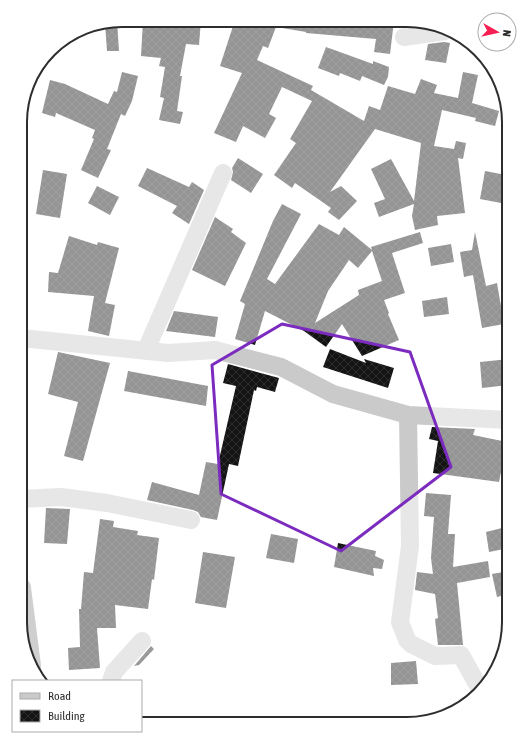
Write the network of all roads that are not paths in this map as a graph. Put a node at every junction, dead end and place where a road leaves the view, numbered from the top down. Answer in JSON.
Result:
{"nodes":[{"id":1,"x":438,"y":32,"type":"edge"},
{"id":2,"x":404,"y":38,"type":"dead end"},
{"id":3,"x":223,"y":173,"type":"dead end"},
{"id":4,"x":27,"y":339,"type":"edge"},
{"id":5,"x":146,"y":350,"type":"junction"},
{"id":6,"x":408,"y":415,"type":"junction"},
{"id":7,"x":502,"y":420,"type":"edge"},
{"id":8,"x":27,"y":499,"type":"edge"},
{"id":9,"x":191,"y":520,"type":"dead end"},
{"id":10,"x":142,"y":641,"type":"dead end"},
{"id":11,"x":111,"y":680,"type":"edge"},
{"id":12,"x":478,"y":685,"type":"edge"}],
"edges":[{"from":1,"to":2,"type":"street"},
{"from":3,"to":5,"type":"street"},
{"from":4,"to":5,"type":"street"},
{"from":5,"to":6,"type":"street"},
{"from":6,"to":7,"type":"street"},
{"from":6,"to":12,"type":"street"},
{"from":8,"to":9,"type":"street"},
{"from":10,"to":11,"type":"street"}]}
